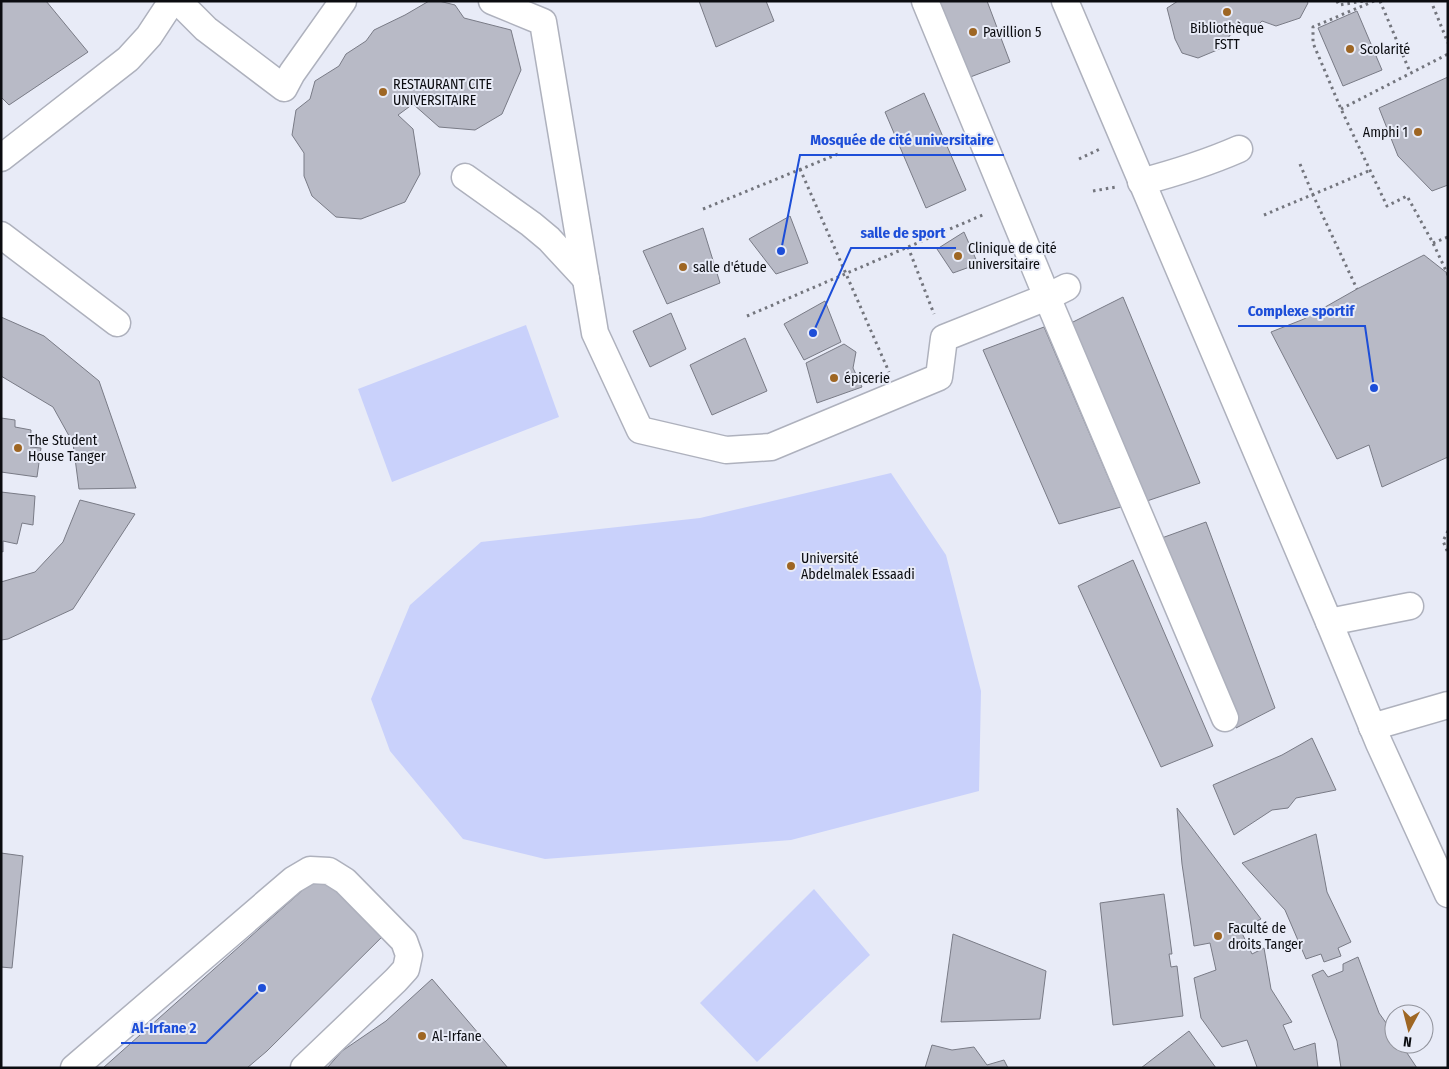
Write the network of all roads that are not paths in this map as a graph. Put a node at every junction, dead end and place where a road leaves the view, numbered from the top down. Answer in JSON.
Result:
{"nodes":[{"id":1,"x":172,"y":1,"type":"edge"},
{"id":2,"x":178,"y":1,"type":"edge"},
{"id":3,"x":343,"y":1,"type":"edge"},
{"id":4,"x":492,"y":1,"type":"edge"},
{"id":5,"x":925,"y":1,"type":"edge"},
{"id":6,"x":1065,"y":1,"type":"edge"},
{"id":7,"x":1239,"y":148,"type":"dead end"},
{"id":8,"x":1,"y":158,"type":"edge"},
{"id":9,"x":465,"y":177,"type":"dead end"},
{"id":10,"x":1141,"y":182,"type":"junction"},
{"id":11,"x":1,"y":235,"type":"edge"},
{"id":12,"x":586,"y":279,"type":"junction"},
{"id":13,"x":1057,"y":292,"type":"junction"},
{"id":14,"x":117,"y":323,"type":"dead end"},
{"id":15,"x":1410,"y":606,"type":"dead end"},
{"id":16,"x":1329,"y":622,"type":"junction"},
{"id":17,"x":1448,"y":706,"type":"edge"},
{"id":18,"x":1225,"y":718,"type":"dead end"},
{"id":19,"x":1372,"y":727,"type":"junction"},
{"id":20,"x":1448,"y":894,"type":"edge"},
{"id":21,"x":74,"y":1068,"type":"edge"},
{"id":22,"x":304,"y":1068,"type":"edge"}],
"edges":[{"from":1,"to":8,"type":"street"},
{"from":2,"to":3,"type":"street"},
{"from":4,"to":12,"type":"street"},
{"from":5,"to":13,"type":"street"},
{"from":6,"to":10,"type":"street"},
{"from":7,"to":10,"type":"street"},
{"from":9,"to":12,"type":"street"},
{"from":10,"to":16,"type":"street"},
{"from":11,"to":14,"type":"street"},
{"from":12,"to":13,"type":"street"},
{"from":13,"to":18,"type":"street"},
{"from":15,"to":16,"type":"street"},
{"from":16,"to":19,"type":"street"},
{"from":17,"to":19,"type":"street"},
{"from":19,"to":20,"type":"street"},
{"from":21,"to":22,"type":"street"}]}
